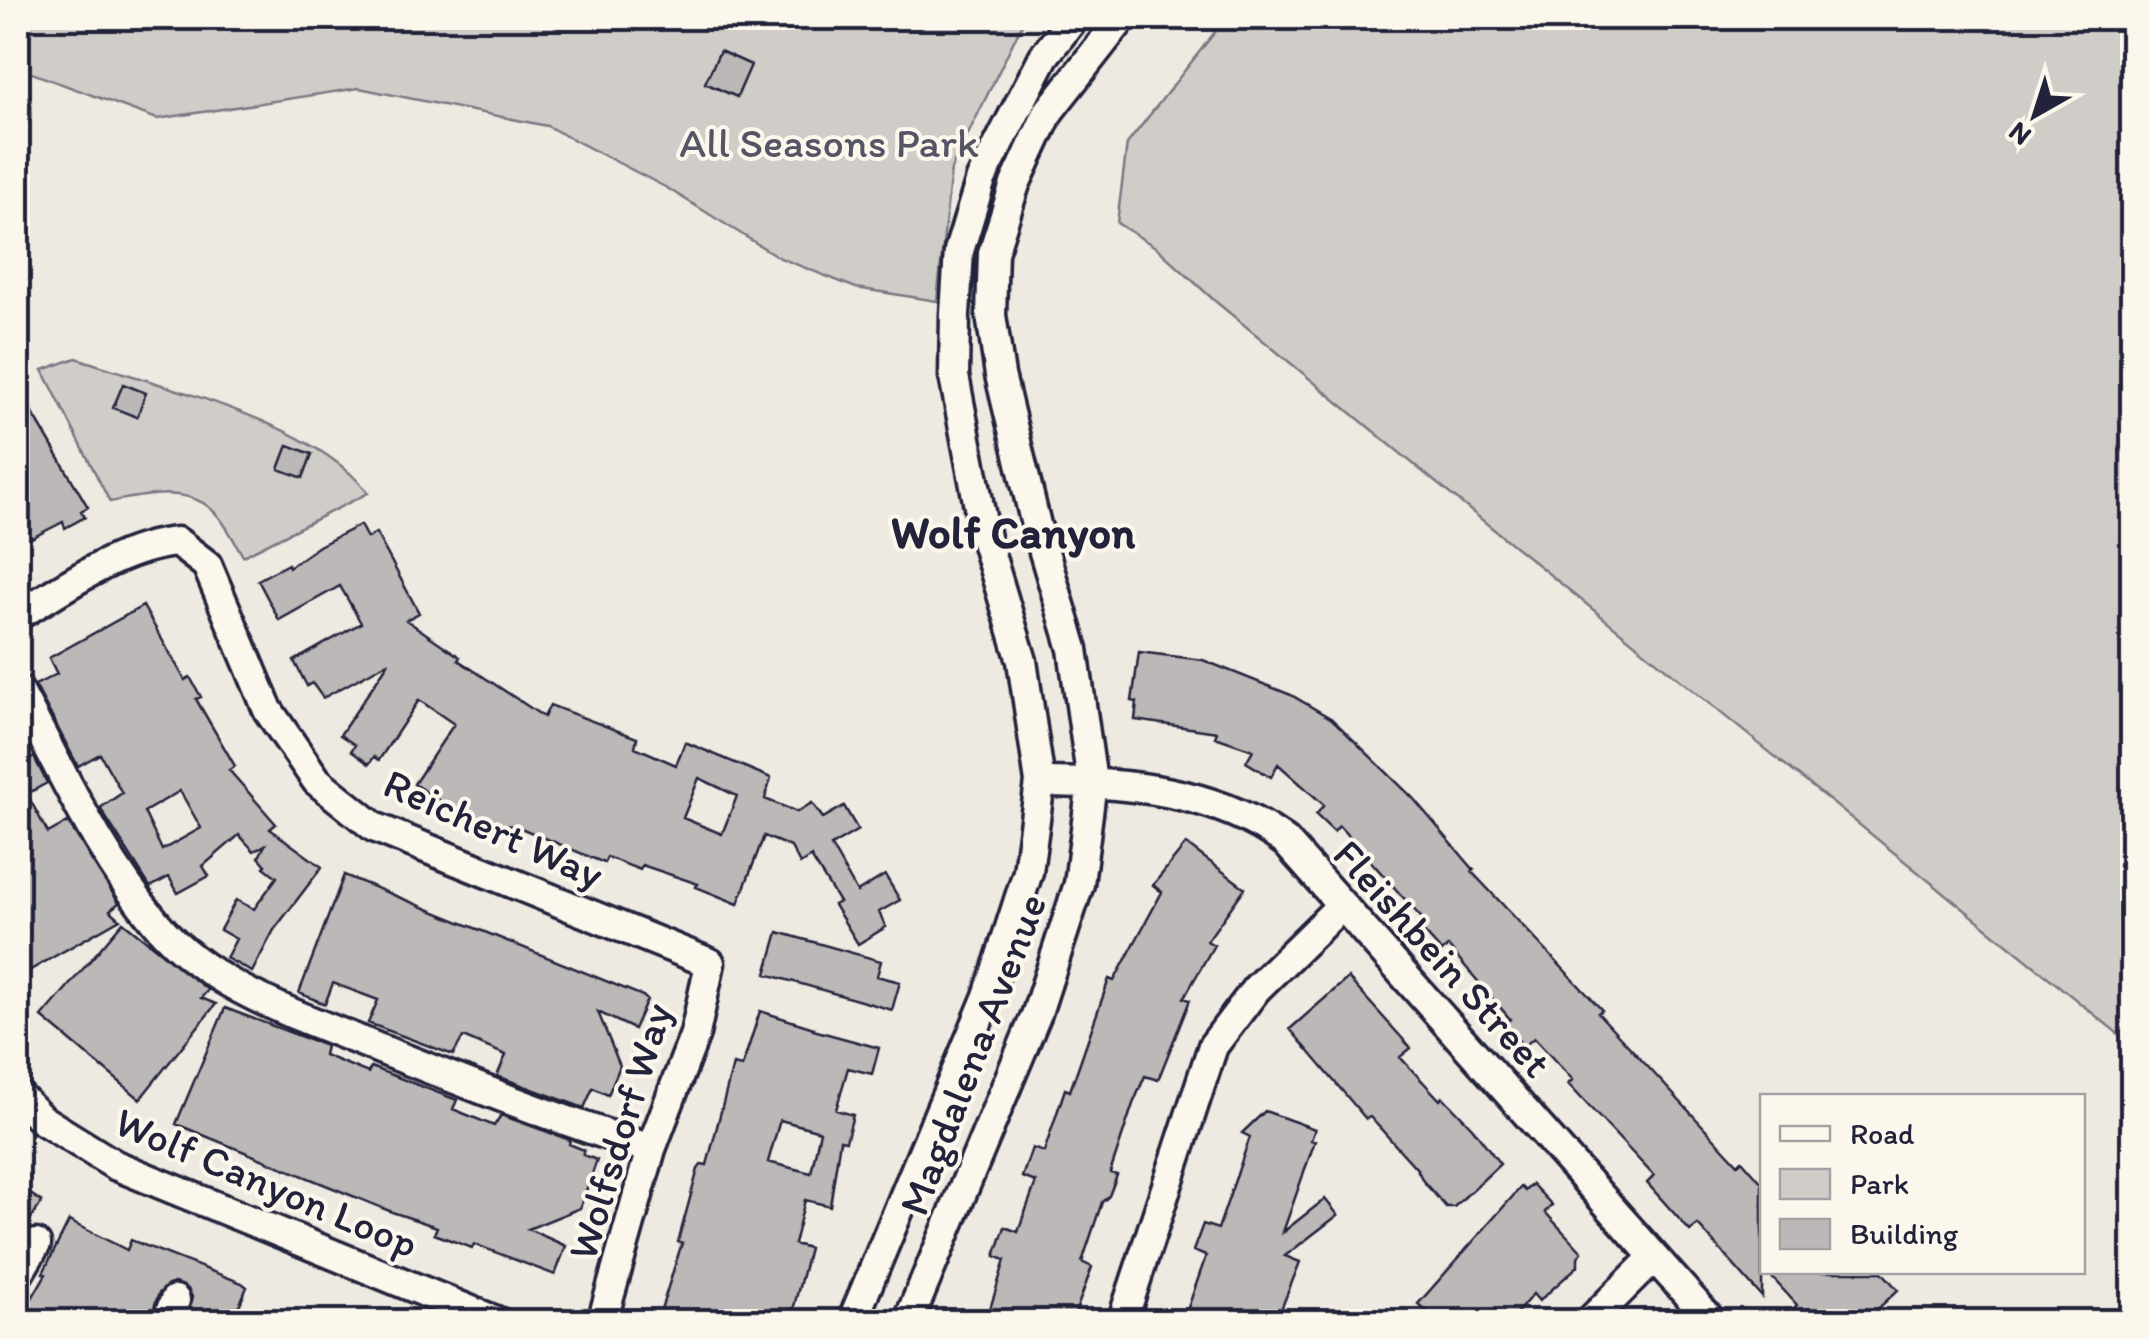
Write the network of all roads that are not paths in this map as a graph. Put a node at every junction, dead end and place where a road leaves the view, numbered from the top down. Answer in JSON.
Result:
{"nodes":[{"id":1,"x":1074,"y":18,"type":"edge"},
{"id":2,"x":1122,"y":18,"type":"edge"},
{"id":3,"x":18,"y":615,"type":"edge"},
{"id":4,"x":18,"y":690,"type":"edge"},
{"id":5,"x":1040,"y":782,"type":"junction"},
{"id":6,"x":1092,"y":782,"type":"junction"},
{"id":7,"x":1342,"y":905,"type":"junction"},
{"id":8,"x":710,"y":962,"type":"joint"},
{"id":9,"x":18,"y":1095,"type":"edge"},
{"id":10,"x":650,"y":1149,"type":"junction"},
{"id":11,"x":36,"y":1244,"type":"dead end"},
{"id":12,"x":1654,"y":1257,"type":"junction"},
{"id":13,"x":18,"y":1274,"type":"edge"},
{"id":14,"x":498,"y":1322,"type":"edge"},
{"id":15,"x":602,"y":1322,"type":"edge"},
{"id":16,"x":852,"y":1322,"type":"edge"},
{"id":17,"x":908,"y":1322,"type":"edge"},
{"id":18,"x":1122,"y":1322,"type":"edge"},
{"id":19,"x":1589,"y":1322,"type":"edge"},
{"id":20,"x":1712,"y":1322,"type":"edge"}],
"edges":[{"from":1,"to":5,"type":"street","name":"Magdalena Avenue"},
{"from":2,"to":6,"type":"street","name":"Magdalena Avenue"},
{"from":3,"to":8,"type":"street","name":"Reichert Way"},
{"from":4,"to":10,"type":"street"},
{"from":5,"to":6,"type":"street","name":"Fleishbein Street"},
{"from":5,"to":16,"type":"street","name":"Magdalena Avenue"},
{"from":6,"to":7,"type":"street","name":"Fleishbein Street"},
{"from":6,"to":17,"type":"street","name":"Magdalena Avenue"},
{"from":7,"to":12,"type":"street","name":"Fleishbein Street"},
{"from":7,"to":18,"type":"street"},
{"from":8,"to":10,"type":"street","name":"Wolfsdorf Way"},
{"from":9,"to":14,"type":"street","name":"Wolf Canyon Loop"},
{"from":10,"to":15,"type":"street","name":"Wolfsdorf Way"},
{"from":11,"to":13,"type":"street"},
{"from":12,"to":19,"type":"street"},
{"from":12,"to":20,"type":"street","name":"Fleishbein Street"}]}
